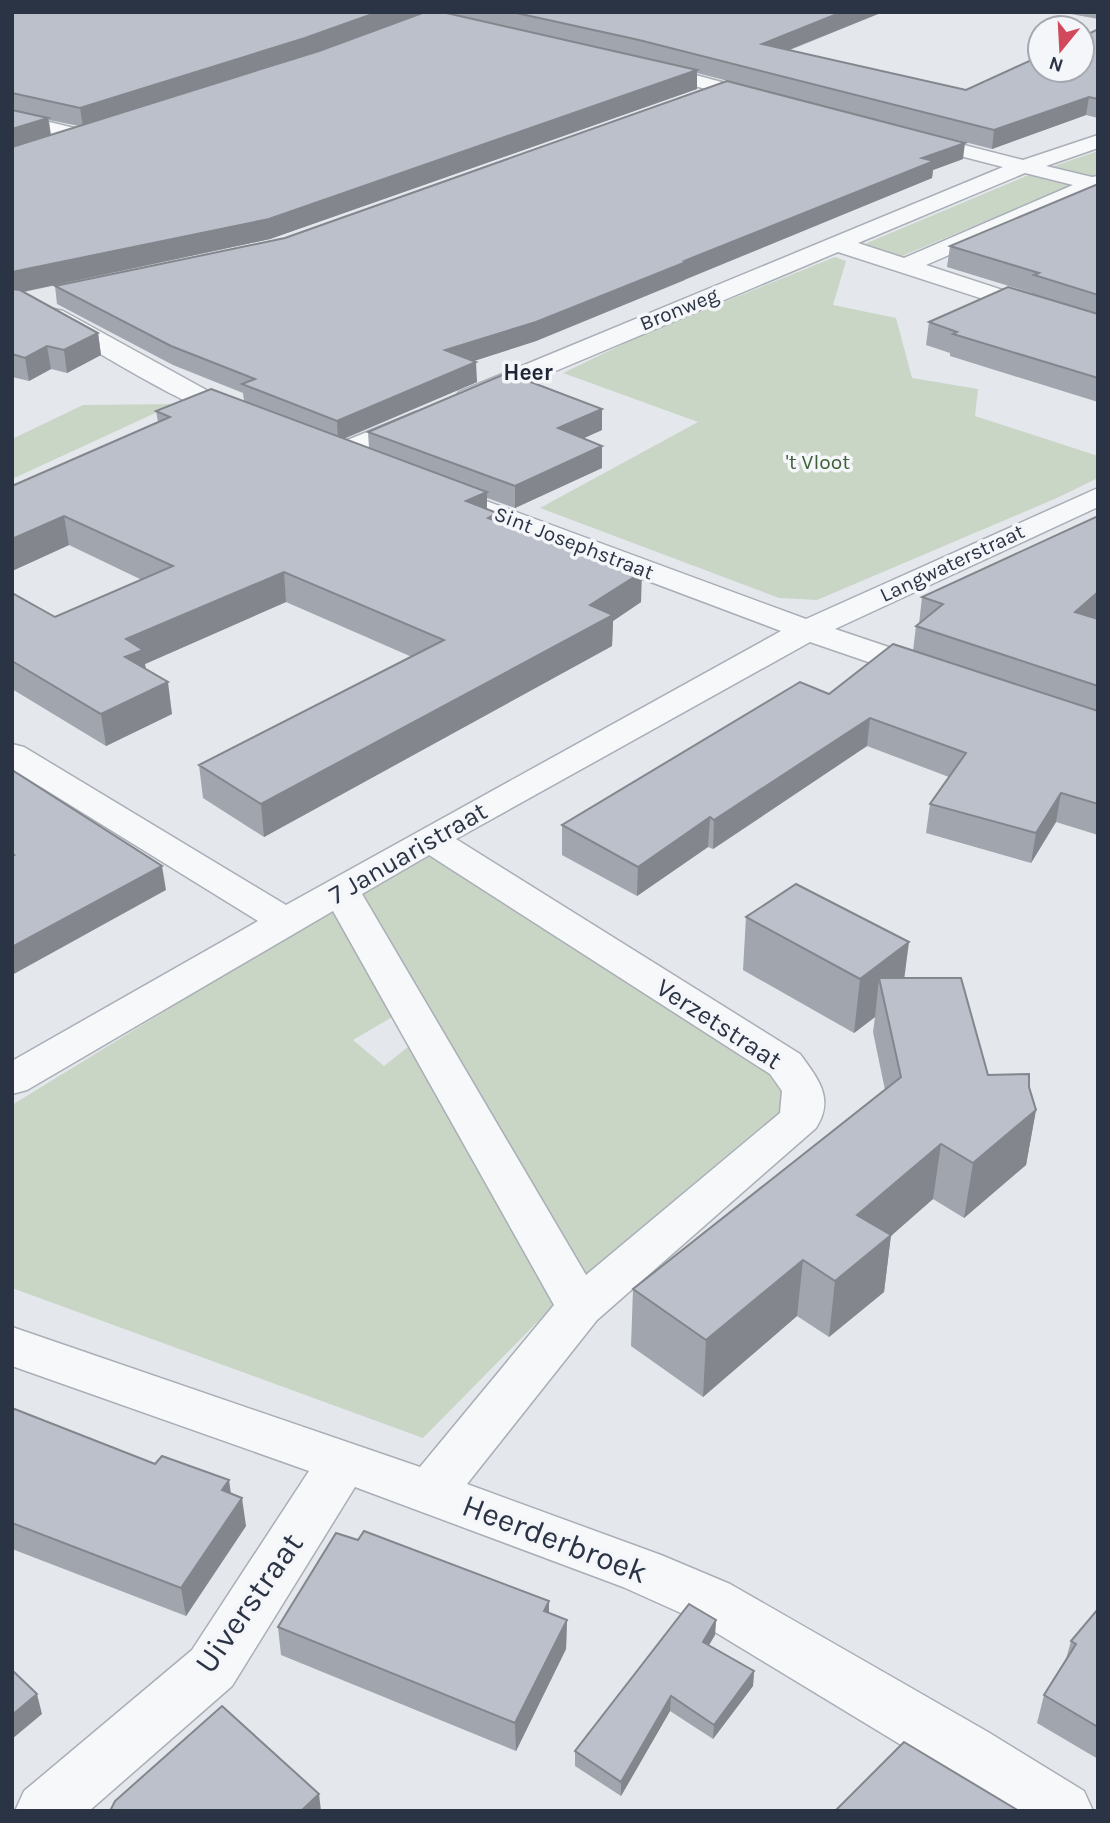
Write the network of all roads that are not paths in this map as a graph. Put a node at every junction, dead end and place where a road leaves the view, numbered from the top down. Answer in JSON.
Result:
{"nodes":[{"id":1,"x":626,"y":62,"type":"edge"},
{"id":2,"x":725,"y":88,"type":"junction"},
{"id":3,"x":686,"y":102,"type":"edge"},
{"id":4,"x":779,"y":103,"type":"edge"},
{"id":5,"x":12,"y":118,"type":"edge"},
{"id":6,"x":1098,"y":127,"type":"edge"},
{"id":7,"x":901,"y":135,"type":"edge"},
{"id":8,"x":1091,"y":142,"type":"edge"},
{"id":9,"x":48,"y":148,"type":"edge"},
{"id":10,"x":1022,"y":167,"type":"junction"},
{"id":11,"x":1095,"y":183,"type":"edge"},
{"id":12,"x":837,"y":244,"type":"junction"},
{"id":13,"x":905,"y":266,"type":"junction"},
{"id":14,"x":42,"y":298,"type":"dead end"},
{"id":15,"x":1098,"y":329,"type":"edge"},
{"id":16,"x":274,"y":429,"type":"edge"},
{"id":17,"x":376,"y":469,"type":"edge"},
{"id":18,"x":427,"y":488,"type":"edge"},
{"id":19,"x":1098,"y":496,"type":"edge"},
{"id":20,"x":807,"y":630,"type":"junction"},
{"id":21,"x":953,"y":680,"type":"edge"},
{"id":22,"x":12,"y":754,"type":"edge"},
{"id":23,"x":430,"y":839,"type":"junction"},
{"id":24,"x":341,"y":891,"type":"junction"},
{"id":25,"x":288,"y":923,"type":"junction"},
{"id":26,"x":12,"y":1080,"type":"edge"},
{"id":27,"x":580,"y":1307,"type":"junction"},
{"id":28,"x":12,"y":1346,"type":"edge"},
{"id":29,"x":342,"y":1463,"type":"junction"},
{"id":30,"x":430,"y":1492,"type":"junction"},
{"id":31,"x":45,"y":1811,"type":"edge"},
{"id":32,"x":1063,"y":1811,"type":"edge"}],
"edges":[{"from":1,"to":2,"type":"street"},
{"from":2,"to":3,"type":"street"},
{"from":2,"to":4,"type":"street"},
{"from":5,"to":9,"type":"street"},
{"from":6,"to":8,"type":"street"},
{"from":7,"to":10,"type":"street"},
{"from":8,"to":10,"type":"street","name":"Bronweg"},
{"from":10,"to":11,"type":"street"},
{"from":10,"to":12,"type":"street","name":"Bronweg"},
{"from":11,"to":13,"type":"street"},
{"from":12,"to":13,"type":"street"},
{"from":12,"to":17,"type":"street","name":"Bronweg"},
{"from":13,"to":15,"type":"street"},
{"from":14,"to":16,"type":"street"},
{"from":18,"to":20,"type":"street","name":"Sint Josephstraat"},
{"from":19,"to":20,"type":"street","name":"Langwaterstraat"},
{"from":20,"to":21,"type":"street","name":"Sint Josephstraat"},
{"from":20,"to":23,"type":"street","name":"7 Januaristraat"},
{"from":22,"to":25,"type":"street"},
{"from":23,"to":24,"type":"street","name":"7 Januaristraat"},
{"from":23,"to":27,"type":"street","name":"Verzetstraat"},
{"from":24,"to":25,"type":"street","name":"7 Januaristraat"},
{"from":24,"to":27,"type":"street"},
{"from":25,"to":26,"type":"street","name":"7 Januaristraat"},
{"from":27,"to":30,"type":"street","name":"Verzetstraat"},
{"from":28,"to":29,"type":"street","name":"Heerderbroek"},
{"from":29,"to":30,"type":"street","name":"Heerderbroek"},
{"from":29,"to":31,"type":"street","name":"Uiverstraat"},
{"from":30,"to":32,"type":"street","name":"Heerderbroek"}]}
